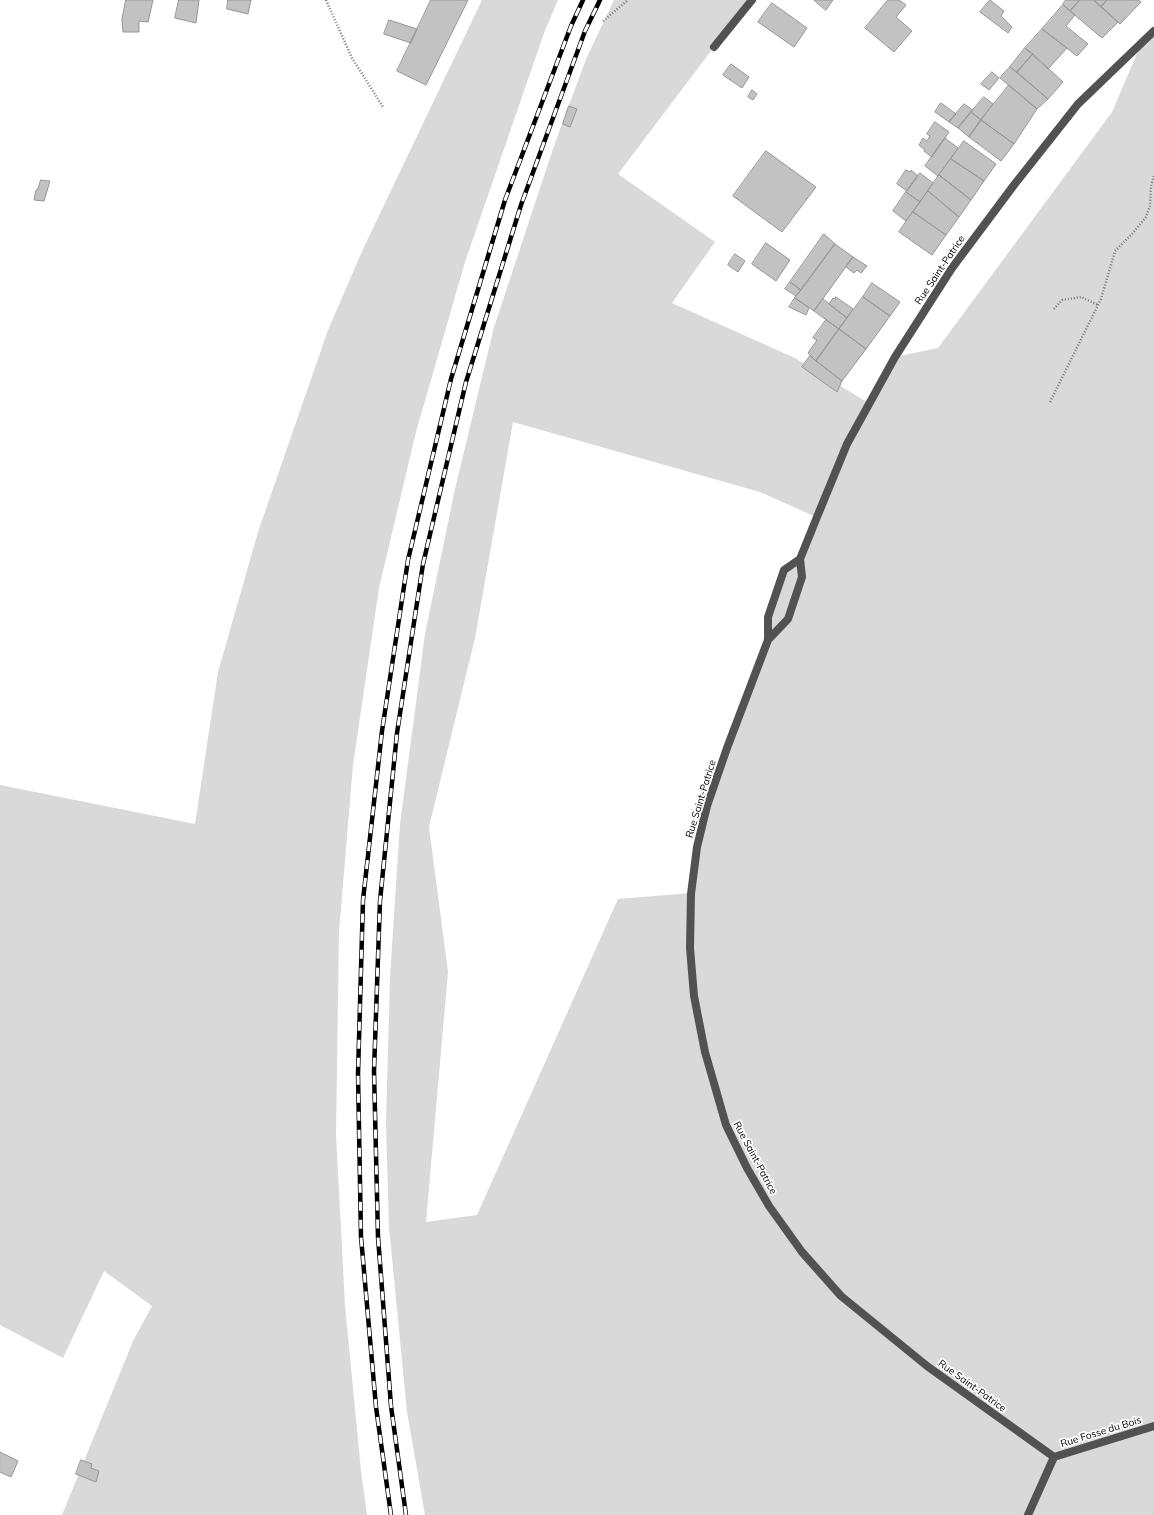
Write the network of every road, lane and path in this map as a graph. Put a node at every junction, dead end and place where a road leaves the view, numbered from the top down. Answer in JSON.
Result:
{"nodes":[{"id":1,"x":326,"y":0,"type":"edge"},
{"id":2,"x":628,"y":0,"type":"edge"},
{"id":3,"x":752,"y":0,"type":"edge"},
{"id":4,"x":603,"y":21,"type":"dead end"},
{"id":5,"x":1154,"y":31,"type":"edge"},
{"id":6,"x":714,"y":47,"type":"dead end"},
{"id":7,"x":383,"y":107,"type":"dead end"},
{"id":8,"x":1154,"y":176,"type":"edge"},
{"id":9,"x":1098,"y":305,"type":"junction"},
{"id":10,"x":1054,"y":309,"type":"dead end"},
{"id":11,"x":1050,"y":402,"type":"dead end"},
{"id":12,"x":800,"y":559,"type":"junction"},
{"id":13,"x":768,"y":640,"type":"junction"},
{"id":14,"x":1154,"y":1426,"type":"edge"},
{"id":15,"x":1054,"y":1457,"type":"junction"},
{"id":16,"x":1028,"y":1515,"type":"edge"}],
"edges":[{"from":1,"to":7,"type":"path"},
{"from":2,"to":4,"type":"path"},
{"from":3,"to":6,"type":"street"},
{"from":5,"to":12,"type":"street","name":"Rue Saint-Patrice"},
{"from":8,"to":9,"type":"path"},
{"from":9,"to":10,"type":"path"},
{"from":9,"to":11,"type":"path"},
{"from":12,"to":13,"type":"street","name":"Rue Saint-Patrice"},
{"from":12,"to":13,"type":"street","name":"Rue Saint-Patrice"},
{"from":13,"to":15,"type":"street","name":"Rue Saint-Patrice"},
{"from":14,"to":15,"type":"street","name":"Rue Fosse du Bois"},
{"from":15,"to":16,"type":"street"}]}
